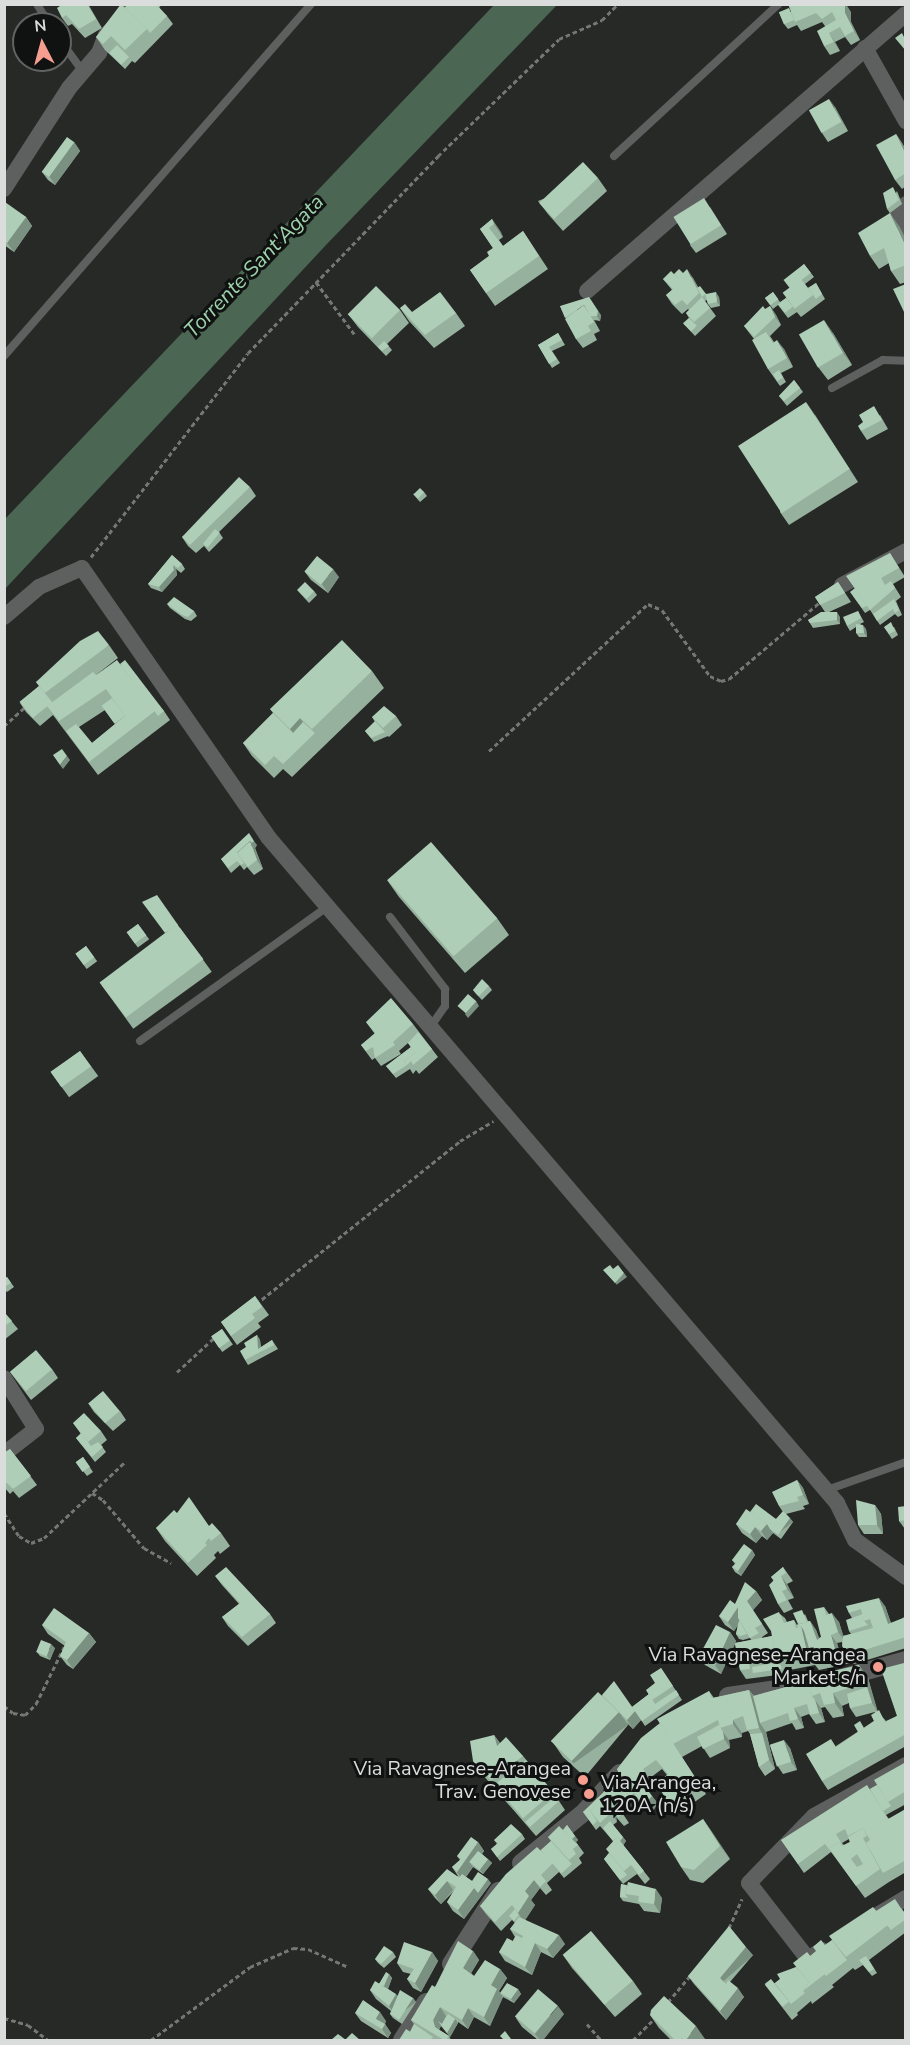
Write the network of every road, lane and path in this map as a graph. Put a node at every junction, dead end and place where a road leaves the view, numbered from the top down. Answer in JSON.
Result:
{"nodes":[{"id":1,"x":137,"y":4,"type":"edge"},
{"id":2,"x":311,"y":4,"type":"edge"},
{"id":3,"x":618,"y":4,"type":"edge"},
{"id":4,"x":779,"y":4,"type":"edge"},
{"id":5,"x":906,"y":14,"type":"edge"},
{"id":6,"x":865,"y":48,"type":"junction"},
{"id":7,"x":72,"y":57,"type":"edge"},
{"id":8,"x":83,"y":72,"type":"junction"},
{"id":9,"x":906,"y":122,"type":"edge"},
{"id":10,"x":614,"y":156,"type":"dead end"},
{"id":11,"x":4,"y":189,"type":"edge"},
{"id":12,"x":906,"y":204,"type":"edge"},
{"id":13,"x":906,"y":234,"type":"edge"},
{"id":14,"x":316,"y":282,"type":"junction"},
{"id":15,"x":587,"y":291,"type":"dead end"},
{"id":16,"x":355,"y":335,"type":"edge"},
{"id":17,"x":4,"y":356,"type":"edge"},
{"id":18,"x":906,"y":361,"type":"edge"},
{"id":19,"x":832,"y":388,"type":"dead end"},
{"id":20,"x":906,"y":551,"type":"edge"},
{"id":21,"x":82,"y":568,"type":"junction"},
{"id":22,"x":842,"y":585,"type":"joint"},
{"id":23,"x":4,"y":617,"type":"edge"},
{"id":24,"x":30,"y":702,"type":"edge"},
{"id":25,"x":4,"y":726,"type":"edge"},
{"id":26,"x":489,"y":750,"type":"dead end"},
{"id":27,"x":327,"y":907,"type":"junction"},
{"id":28,"x":390,"y":916,"type":"dead end"},
{"id":29,"x":430,"y":1026,"type":"junction"},
{"id":30,"x":140,"y":1041,"type":"dead end"},
{"id":31,"x":502,"y":1115,"type":"junction"},
{"id":32,"x":251,"y":1308,"type":"edge"},
{"id":33,"x":224,"y":1330,"type":"edge"},
{"id":34,"x":177,"y":1372,"type":"dead end"},
{"id":35,"x":4,"y":1378,"type":"edge"},
{"id":36,"x":4,"y":1454,"type":"edge"},
{"id":37,"x":125,"y":1462,"type":"dead end"},
{"id":38,"x":906,"y":1462,"type":"edge"},
{"id":39,"x":824,"y":1491,"type":"junction"},
{"id":40,"x":92,"y":1493,"type":"junction"},
{"id":41,"x":4,"y":1513,"type":"edge"},
{"id":42,"x":171,"y":1563,"type":"dead end"},
{"id":43,"x":906,"y":1577,"type":"edge"},
{"id":44,"x":64,"y":1647,"type":"edge"},
{"id":45,"x":906,"y":1660,"type":"edge"},
{"id":46,"x":713,"y":1700,"type":"edge"},
{"id":47,"x":4,"y":1706,"type":"edge"},
{"id":48,"x":629,"y":1764,"type":"edge"},
{"id":49,"x":906,"y":1765,"type":"edge"},
{"id":50,"x":749,"y":1883,"type":"junction"},
{"id":51,"x":906,"y":1898,"type":"edge"},
{"id":52,"x":866,"y":1922,"type":"edge"},
{"id":53,"x":727,"y":1933,"type":"edge"},
{"id":54,"x":837,"y":1940,"type":"edge"},
{"id":55,"x":346,"y":1966,"type":"dead end"},
{"id":56,"x":698,"y":1967,"type":"edge"},
{"id":57,"x":4,"y":2018,"type":"edge"},
{"id":58,"x":587,"y":2024,"type":"dead end"},
{"id":59,"x":48,"y":2040,"type":"edge"},
{"id":60,"x":151,"y":2040,"type":"edge"},
{"id":61,"x":402,"y":2040,"type":"edge"},
{"id":62,"x":602,"y":2040,"type":"edge"},
{"id":63,"x":633,"y":2040,"type":"edge"}],
"edges":[{"from":1,"to":8,"type":"street"},
{"from":2,"to":17,"type":"lane"},
{"from":3,"to":14,"type":"path"},
{"from":4,"to":10,"type":"lane"},
{"from":5,"to":6,"type":"street"},
{"from":6,"to":9,"type":"street"},
{"from":6,"to":15,"type":"street"},
{"from":7,"to":8,"type":"lane"},
{"from":8,"to":11,"type":"street"},
{"from":12,"to":13,"type":"street"},
{"from":14,"to":16,"type":"path"},
{"from":14,"to":21,"type":"path"},
{"from":18,"to":19,"type":"lane"},
{"from":20,"to":22,"type":"street"},
{"from":21,"to":23,"type":"street"},
{"from":21,"to":27,"type":"street"},
{"from":22,"to":26,"type":"path"},
{"from":24,"to":25,"type":"path"},
{"from":27,"to":29,"type":"street"},
{"from":27,"to":30,"type":"lane"},
{"from":28,"to":29,"type":"lane"},
{"from":29,"to":31,"type":"street"},
{"from":31,"to":32,"type":"path"},
{"from":31,"to":39,"type":"street"},
{"from":33,"to":34,"type":"path"},
{"from":35,"to":36,"type":"street"},
{"from":37,"to":40,"type":"path"},
{"from":38,"to":39,"type":"lane"},
{"from":39,"to":43,"type":"street"},
{"from":40,"to":41,"type":"path"},
{"from":40,"to":42,"type":"path"},
{"from":44,"to":47,"type":"path"},
{"from":45,"to":46,"type":"street"},
{"from":48,"to":61,"type":"street"},
{"from":49,"to":50,"type":"street"},
{"from":50,"to":53,"type":"path"},
{"from":50,"to":54,"type":"street"},
{"from":51,"to":52,"type":"street"},
{"from":55,"to":60,"type":"path"},
{"from":56,"to":63,"type":"path"},
{"from":57,"to":59,"type":"path"},
{"from":58,"to":62,"type":"path"}]}
